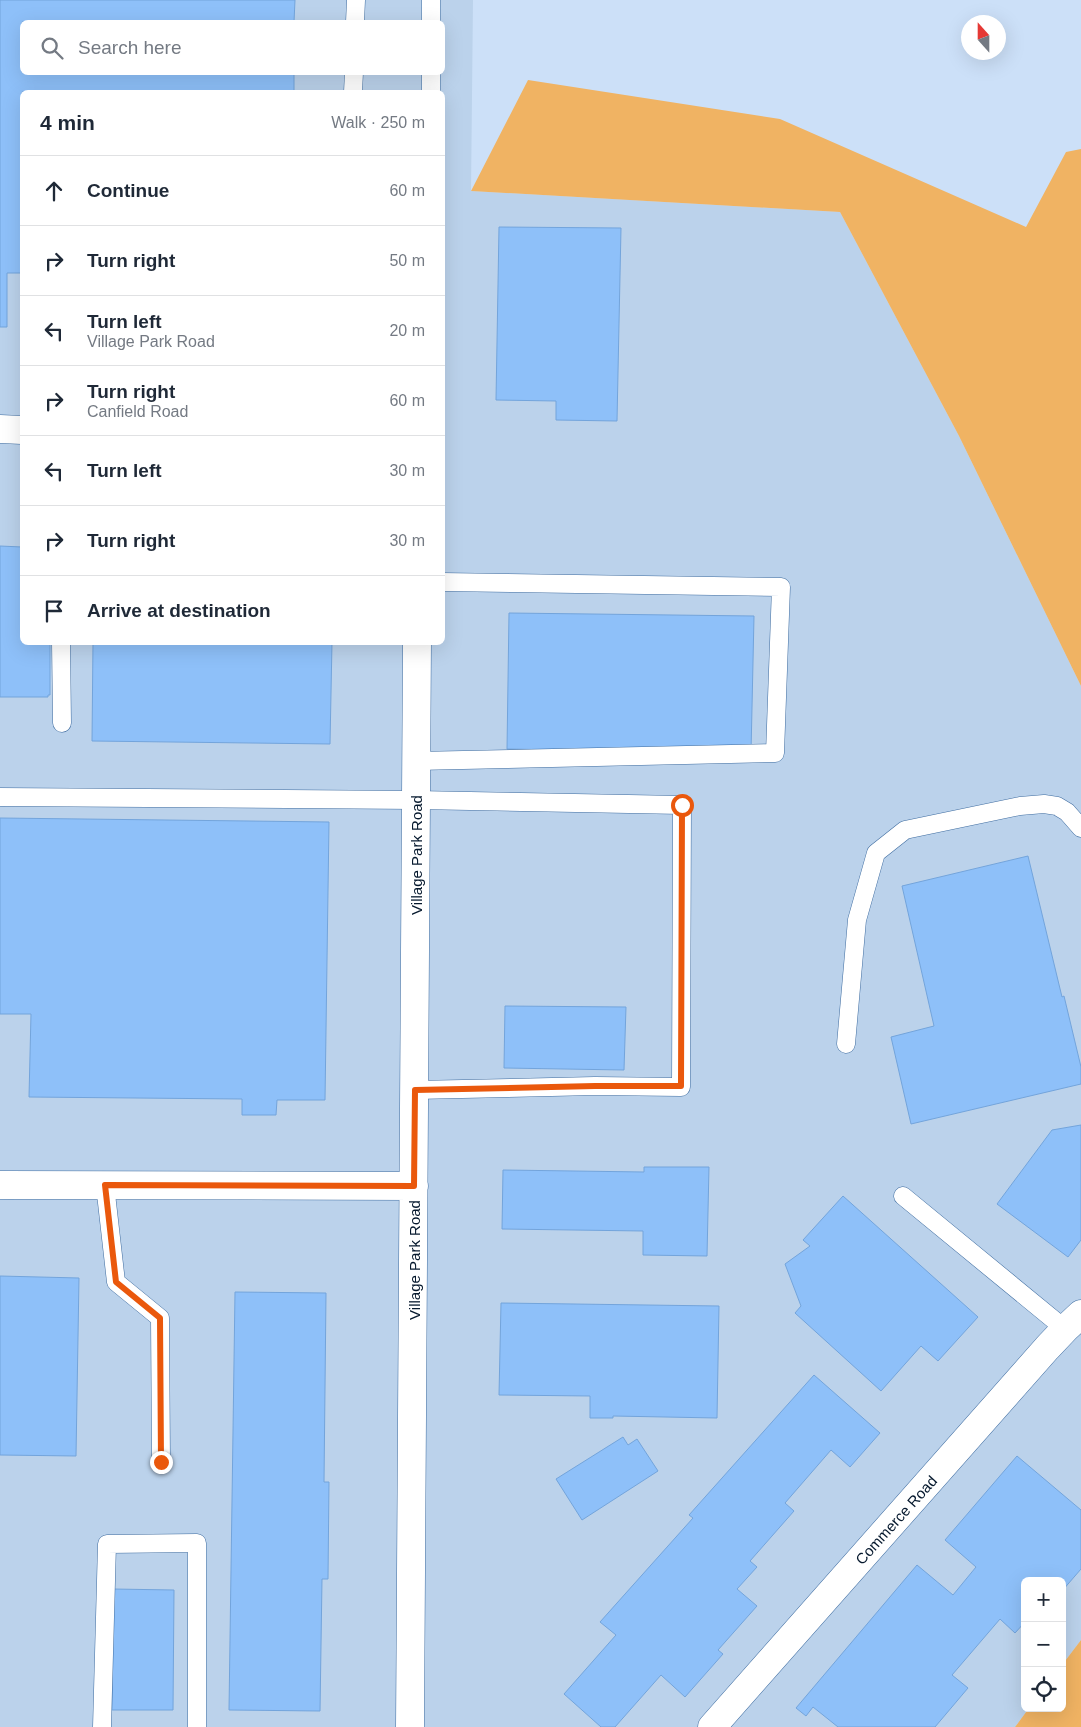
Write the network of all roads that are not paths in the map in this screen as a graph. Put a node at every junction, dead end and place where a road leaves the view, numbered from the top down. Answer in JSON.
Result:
{"nodes":[{"id":1,"x":356,"y":0,"type":"edge"},
{"id":2,"x":431,"y":0,"type":"edge"},
{"id":3,"x":355,"y":20,"type":"edge"},
{"id":4,"x":431,"y":20,"type":"edge"},
{"id":5,"x":354,"y":75,"type":"edge"},
{"id":6,"x":431,"y":75,"type":"edge"},
{"id":7,"x":353,"y":90,"type":"edge"},
{"id":8,"x":431,"y":90,"type":"edge"},
{"id":9,"x":0,"y":429,"type":"edge"},
{"id":10,"x":20,"y":430,"type":"edge"},
{"id":11,"x":445,"y":582,"type":"edge"},
{"id":12,"x":61,"y":645,"type":"edge"},
{"id":13,"x":417,"y":645,"type":"edge"},
{"id":14,"x":62,"y":723,"type":"dead end"},
{"id":15,"x":416,"y":761,"type":"junction"},
{"id":16,"x":0,"y":797,"type":"edge"},
{"id":17,"x":416,"y":800,"type":"junction"},
{"id":18,"x":1081,"y":828,"type":"edge"},
{"id":19,"x":846,"y":1044,"type":"dead end"},
{"id":20,"x":415,"y":1090,"type":"junction"},
{"id":21,"x":0,"y":1184,"type":"edge"},
{"id":22,"x":105,"y":1185,"type":"junction"},
{"id":23,"x":414,"y":1186,"type":"junction"},
{"id":24,"x":903,"y":1196,"type":"dead end"},
{"id":25,"x":1073,"y":1322,"type":"edge"},
{"id":26,"x":161,"y":1462,"type":"dead end"},
{"id":27,"x":102,"y":1727,"type":"edge"},
{"id":28,"x":197,"y":1727,"type":"edge"},
{"id":29,"x":410,"y":1727,"type":"edge"},
{"id":30,"x":712,"y":1727,"type":"edge"}],
"edges":[{"from":1,"to":3,"type":"lane"},
{"from":2,"to":4,"type":"lane"},
{"from":5,"to":7,"type":"lane"},
{"from":6,"to":8,"type":"lane"},
{"from":9,"to":10,"type":"street"},
{"from":11,"to":15,"type":"lane"},
{"from":12,"to":14,"type":"lane"},
{"from":13,"to":15,"type":"street","name":"Village Park Road"},
{"from":15,"to":17,"type":"street","name":"Village Park Road"},
{"from":16,"to":17,"type":"lane"},
{"from":17,"to":20,"type":"street","name":"Village Park Road"},
{"from":17,"to":20,"type":"lane"},
{"from":18,"to":19,"type":"lane"},
{"from":20,"to":23,"type":"street","name":"Village Park Road"},
{"from":21,"to":22,"type":"street"},
{"from":22,"to":23,"type":"street"},
{"from":22,"to":26,"type":"lane"},
{"from":23,"to":29,"type":"street","name":"Village Park Road"},
{"from":24,"to":25,"type":"lane"},
{"from":25,"to":30,"type":"street","name":"Commerce Road"},
{"from":27,"to":28,"type":"lane"}]}
